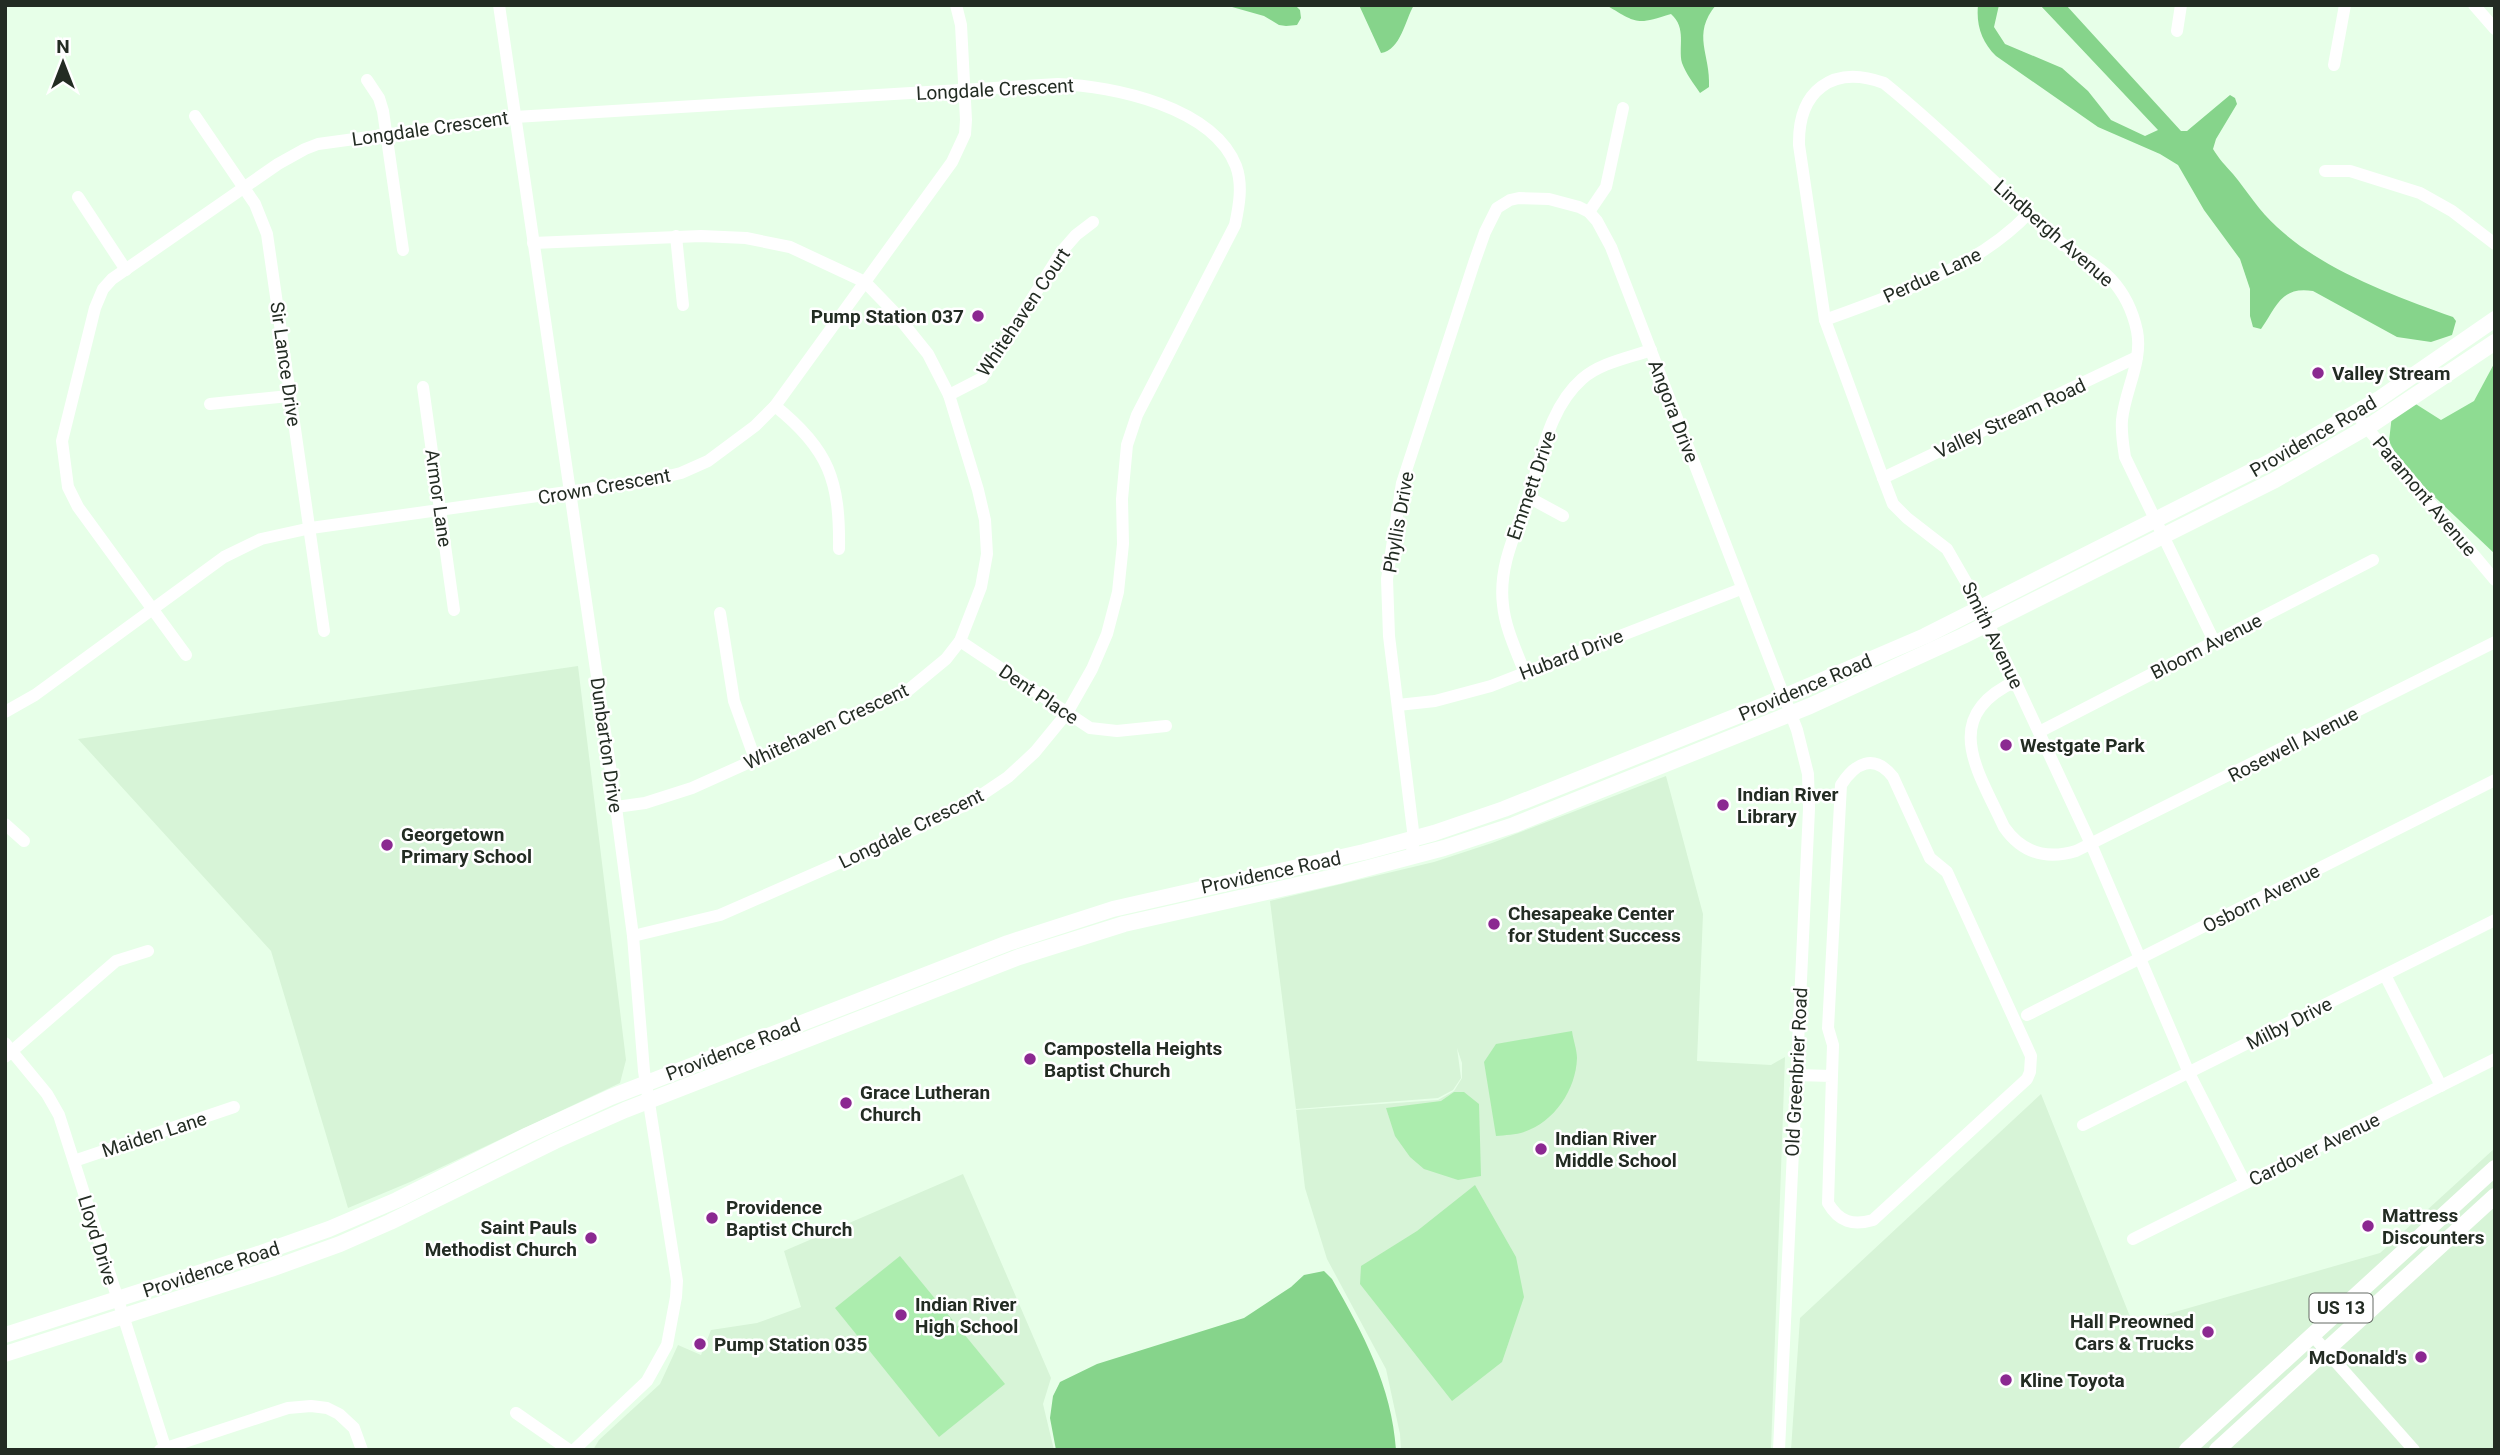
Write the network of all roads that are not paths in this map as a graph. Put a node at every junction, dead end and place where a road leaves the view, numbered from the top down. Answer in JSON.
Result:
{"nodes":[{"id":1,"x":499,"y":5,"type":"edge"},
{"id":2,"x":956,"y":5,"type":"edge"},
{"id":3,"x":2181,"y":5,"type":"edge"},
{"id":4,"x":2345,"y":5,"type":"edge"},
{"id":5,"x":2474,"y":5,"type":"edge"},
{"id":6,"x":2495,"y":29,"type":"edge"},
{"id":7,"x":2176,"y":31,"type":"dead end"},
{"id":8,"x":2334,"y":65,"type":"dead end"},
{"id":9,"x":367,"y":80,"type":"dead end"},
{"id":10,"x":1818,"y":89,"type":"joint"},
{"id":11,"x":964,"y":90,"type":"junction"},
{"id":12,"x":1623,"y":108,"type":"dead end"},
{"id":13,"x":195,"y":116,"type":"dead end"},
{"id":14,"x":515,"y":117,"type":"junction"},
{"id":15,"x":386,"y":134,"type":"junction"},
{"id":16,"x":2325,"y":171,"type":"dead end"},
{"id":17,"x":243,"y":188,"type":"junction"},
{"id":18,"x":78,"y":197,"type":"dead end"},
{"id":19,"x":1589,"y":212,"type":"junction"},
{"id":20,"x":2029,"y":212,"type":"junction"},
{"id":21,"x":1093,"y":222,"type":"dead end"},
{"id":22,"x":676,"y":236,"type":"junction"},
{"id":23,"x":534,"y":243,"type":"junction"},
{"id":24,"x":2495,"y":244,"type":"edge"},
{"id":25,"x":403,"y":250,"type":"dead end"},
{"id":26,"x":126,"y":270,"type":"junction"},
{"id":27,"x":865,"y":282,"type":"junction"},
{"id":28,"x":683,"y":305,"type":"dead end"},
{"id":29,"x":2495,"y":319,"type":"edge"},
{"id":30,"x":1825,"y":320,"type":"junction"},
{"id":31,"x":2495,"y":342,"type":"edge"},
{"id":32,"x":1651,"y":350,"type":"junction"},
{"id":33,"x":2137,"y":357,"type":"junction"},
{"id":34,"x":423,"y":387,"type":"dead end"},
{"id":35,"x":949,"y":395,"type":"junction"},
{"id":36,"x":289,"y":396,"type":"junction"},
{"id":37,"x":210,"y":404,"type":"dead end"},
{"id":38,"x":775,"y":406,"type":"junction"},
{"id":39,"x":2355,"y":413,"type":"junction"},
{"id":40,"x":2367,"y":427,"type":"junction"},
{"id":41,"x":1883,"y":478,"type":"junction"},
{"id":42,"x":571,"y":492,"type":"junction"},
{"id":43,"x":1528,"y":497,"type":"junction"},
{"id":44,"x":441,"y":511,"type":"junction"},
{"id":45,"x":1563,"y":516,"type":"dead end"},
{"id":46,"x":2156,"y":520,"type":"junction"},
{"id":47,"x":310,"y":528,"type":"junction"},
{"id":48,"x":2164,"y":536,"type":"junction"},
{"id":49,"x":839,"y":549,"type":"dead end"},
{"id":50,"x":2372,"y":560,"type":"dead end"},
{"id":51,"x":2495,"y":580,"type":"edge"},
{"id":52,"x":1741,"y":589,"type":"junction"},
{"id":53,"x":1981,"y":608,"type":"junction"},
{"id":54,"x":152,"y":610,"type":"junction"},
{"id":55,"x":454,"y":610,"type":"dead end"},
{"id":56,"x":720,"y":613,"type":"dead end"},
{"id":57,"x":1989,"y":624,"type":"junction"},
{"id":58,"x":324,"y":631,"type":"dead end"},
{"id":59,"x":960,"y":641,"type":"junction"},
{"id":60,"x":2214,"y":641,"type":"junction"},
{"id":61,"x":2495,"y":642,"type":"edge"},
{"id":62,"x":186,"y":654,"type":"dead end"},
{"id":63,"x":1524,"y":671,"type":"junction"},
{"id":64,"x":2016,"y":681,"type":"junction"},
{"id":65,"x":1784,"y":697,"type":"junction"},
{"id":66,"x":1398,"y":705,"type":"junction"},
{"id":67,"x":5,"y":712,"type":"edge"},
{"id":68,"x":1067,"y":713,"type":"junction"},
{"id":69,"x":1791,"y":714,"type":"junction"},
{"id":70,"x":1166,"y":726,"type":"dead end"},
{"id":71,"x":2039,"y":732,"type":"junction"},
{"id":72,"x":755,"y":759,"type":"junction"},
{"id":73,"x":2495,"y":780,"type":"edge"},
{"id":74,"x":616,"y":807,"type":"junction"},
{"id":75,"x":5,"y":824,"type":"edge"},
{"id":76,"x":1414,"y":839,"type":"junction"},
{"id":77,"x":24,"y":841,"type":"dead end"},
{"id":78,"x":2091,"y":844,"type":"junction"},
{"id":79,"x":1411,"y":858,"type":"junction"},
{"id":80,"x":2495,"y":920,"type":"edge"},
{"id":81,"x":633,"y":936,"type":"junction"},
{"id":82,"x":148,"y":951,"type":"dead end"},
{"id":83,"x":2141,"y":959,"type":"junction"},
{"id":84,"x":2385,"y":975,"type":"junction"},
{"id":85,"x":2027,"y":1015,"type":"dead end"},
{"id":86,"x":8,"y":1050,"type":"edge"},
{"id":87,"x":2495,"y":1059,"type":"edge"},
{"id":88,"x":2189,"y":1073,"type":"junction"},
{"id":89,"x":1796,"y":1075,"type":"junction"},
{"id":90,"x":1832,"y":1076,"type":"junction"},
{"id":91,"x":646,"y":1083,"type":"junction"},
{"id":92,"x":2441,"y":1086,"type":"junction"},
{"id":93,"x":648,"y":1101,"type":"junction"},
{"id":94,"x":234,"y":1107,"type":"dead end"},
{"id":95,"x":2083,"y":1125,"type":"dead end"},
{"id":96,"x":74,"y":1161,"type":"junction"},
{"id":97,"x":2495,"y":1168,"type":"edge"},
{"id":98,"x":2245,"y":1183,"type":"junction"},
{"id":99,"x":2495,"y":1196,"type":"edge"},
{"id":100,"x":2133,"y":1239,"type":"dead end"},
{"id":101,"x":117,"y":1300,"type":"junction"},
{"id":102,"x":122,"y":1317,"type":"junction"},
{"id":103,"x":5,"y":1335,"type":"edge"},
{"id":104,"x":2312,"y":1335,"type":"junction"},
{"id":105,"x":2325,"y":1351,"type":"junction"},
{"id":106,"x":5,"y":1354,"type":"edge"},
{"id":107,"x":516,"y":1413,"type":"dead end"},
{"id":108,"x":164,"y":1449,"type":"edge"},
{"id":109,"x":362,"y":1450,"type":"edge"},
{"id":110,"x":571,"y":1450,"type":"edge"},
{"id":111,"x":1779,"y":1450,"type":"edge"},
{"id":112,"x":2187,"y":1450,"type":"edge"},
{"id":113,"x":2217,"y":1450,"type":"edge"},
{"id":114,"x":2414,"y":1450,"type":"edge"}],
"edges":[{"from":1,"to":14,"type":"street","name":"Dunbarton Drive"},
{"from":2,"to":11,"type":"street","name":"Crown Crescent"},
{"from":3,"to":7,"type":"street"},
{"from":4,"to":8,"type":"street"},
{"from":5,"to":6,"type":"street"},
{"from":9,"to":15,"type":"street"},
{"from":10,"to":20,"type":"street","name":"Lindbergh Avenue"},
{"from":10,"to":30,"type":"street","name":"Smith Avenue"},
{"from":11,"to":14,"type":"street","name":"Longdale Crescent"},
{"from":11,"to":27,"type":"street","name":"Crown Crescent"},
{"from":11,"to":68,"type":"street","name":"Longdale Crescent"},
{"from":12,"to":19,"type":"street"},
{"from":13,"to":17,"type":"street","name":"Sir Lance Drive"},
{"from":14,"to":15,"type":"street","name":"Longdale Crescent"},
{"from":14,"to":23,"type":"street","name":"Dunbarton Drive"},
{"from":15,"to":17,"type":"street","name":"Longdale Crescent"},
{"from":15,"to":25,"type":"street"},
{"from":16,"to":24,"type":"street"},
{"from":17,"to":26,"type":"street","name":"Longdale Crescent"},
{"from":17,"to":36,"type":"street","name":"Sir Lance Drive"},
{"from":18,"to":26,"type":"street"},
{"from":19,"to":32,"type":"street","name":"Angora Drive"},
{"from":19,"to":66,"type":"street","name":"Phyllis Drive"},
{"from":20,"to":30,"type":"street","name":"Perdue Lane"},
{"from":20,"to":33,"type":"street","name":"Lindbergh Avenue"},
{"from":21,"to":35,"type":"street","name":"Whitehaven Court"},
{"from":22,"to":23,"type":"street","name":"Whitehaven Crescent"},
{"from":22,"to":27,"type":"street","name":"Whitehaven Crescent"},
{"from":22,"to":28,"type":"street"},
{"from":23,"to":42,"type":"street","name":"Dunbarton Drive"},
{"from":26,"to":54,"type":"street","name":"Longdale Crescent"},
{"from":27,"to":35,"type":"street","name":"Whitehaven Crescent"},
{"from":27,"to":38,"type":"street","name":"Crown Crescent"},
{"from":29,"to":39,"type":"main road","name":"Providence Road"},
{"from":30,"to":41,"type":"street","name":"Smith Avenue"},
{"from":31,"to":40,"type":"main road","name":"Providence Road"},
{"from":32,"to":43,"type":"street","name":"Emmett Drive"},
{"from":32,"to":52,"type":"street","name":"Angora Drive"},
{"from":33,"to":41,"type":"street","name":"Valley Stream Road"},
{"from":33,"to":46,"type":"street","name":"Lindbergh Avenue"},
{"from":34,"to":44,"type":"street","name":"Armor Lane"},
{"from":35,"to":59,"type":"street","name":"Whitehaven Crescent"},
{"from":36,"to":37,"type":"street"},
{"from":36,"to":47,"type":"street","name":"Sir Lance Drive"},
{"from":38,"to":42,"type":"street","name":"Crown Crescent"},
{"from":38,"to":49,"type":"street"},
{"from":39,"to":40,"type":"street","name":"Paramont Avenue"},
{"from":39,"to":46,"type":"main road","name":"Providence Road"},
{"from":40,"to":48,"type":"main road","name":"Providence Road"},
{"from":40,"to":51,"type":"street","name":"Paramont Avenue"},
{"from":41,"to":53,"type":"street","name":"Smith Avenue"},
{"from":42,"to":44,"type":"street","name":"Crown Crescent"},
{"from":42,"to":74,"type":"street","name":"Dunbarton Drive"},
{"from":43,"to":45,"type":"street"},
{"from":43,"to":63,"type":"street","name":"Emmett Drive"},
{"from":44,"to":47,"type":"street","name":"Crown Crescent"},
{"from":44,"to":55,"type":"street","name":"Armor Lane"},
{"from":46,"to":48,"type":"street","name":"Lindbergh Avenue"},
{"from":46,"to":53,"type":"main road","name":"Providence Road"},
{"from":47,"to":54,"type":"street","name":"Crown Crescent"},
{"from":47,"to":58,"type":"street","name":"Sir Lance Drive"},
{"from":48,"to":57,"type":"main road","name":"Providence Road"},
{"from":48,"to":60,"type":"street","name":"Lindbergh Avenue"},
{"from":50,"to":60,"type":"street","name":"Bloom Avenue"},
{"from":52,"to":63,"type":"street","name":"Hubard Drive"},
{"from":52,"to":65,"type":"street","name":"Angora Drive"},
{"from":53,"to":57,"type":"street","name":"Smith Avenue"},
{"from":53,"to":65,"type":"main road","name":"Providence Road"},
{"from":54,"to":62,"type":"street","name":"Longdale Crescent"},
{"from":54,"to":67,"type":"street","name":"Crown Crescent"},
{"from":56,"to":72,"type":"street"},
{"from":57,"to":64,"type":"street","name":"Smith Avenue"},
{"from":57,"to":69,"type":"main road","name":"Providence Road"},
{"from":59,"to":68,"type":"street","name":"Dent Place"},
{"from":59,"to":72,"type":"street","name":"Whitehaven Crescent"},
{"from":60,"to":71,"type":"street","name":"Bloom Avenue"},
{"from":61,"to":78,"type":"street","name":"Rosewell Avenue"},
{"from":63,"to":66,"type":"street","name":"Hubard Drive"},
{"from":64,"to":71,"type":"street","name":"Smith Avenue"},
{"from":64,"to":78,"type":"street","name":"Rosewell Avenue"},
{"from":65,"to":69,"type":"street","name":"Old Greenbrier Road"},
{"from":65,"to":76,"type":"main road","name":"Providence Road"},
{"from":66,"to":76,"type":"street","name":"Phyllis Drive"},
{"from":68,"to":70,"type":"street","name":"Dent Place"},
{"from":68,"to":81,"type":"street","name":"Longdale Crescent"},
{"from":69,"to":79,"type":"main road","name":"Providence Road"},
{"from":69,"to":89,"type":"street","name":"Old Greenbrier Road"},
{"from":71,"to":78,"type":"street","name":"Smith Avenue"},
{"from":72,"to":74,"type":"street","name":"Whitehaven Crescent"},
{"from":73,"to":83,"type":"street","name":"Osborn Avenue"},
{"from":74,"to":81,"type":"street","name":"Dunbarton Drive"},
{"from":75,"to":77,"type":"street"},
{"from":76,"to":79,"type":"street","name":"Phyllis Drive"},
{"from":76,"to":91,"type":"main road","name":"Providence Road"},
{"from":78,"to":83,"type":"street","name":"Smith Avenue"},
{"from":79,"to":93,"type":"main road","name":"Providence Road"},
{"from":80,"to":84,"type":"street","name":"Milby Drive"},
{"from":81,"to":91,"type":"street","name":"Dunbarton Drive"},
{"from":82,"to":86,"type":"street"},
{"from":83,"to":85,"type":"street","name":"Osborn Avenue"},
{"from":83,"to":88,"type":"street","name":"Smith Avenue"},
{"from":84,"to":88,"type":"street","name":"Milby Drive"},
{"from":84,"to":92,"type":"street"},
{"from":86,"to":96,"type":"street","name":"Lloyd Drive"},
{"from":87,"to":92,"type":"street","name":"Cardover Avenue"},
{"from":88,"to":95,"type":"street","name":"Milby Drive"},
{"from":88,"to":98,"type":"street","name":"Smith Avenue"},
{"from":89,"to":90,"type":"street"},
{"from":89,"to":111,"type":"street","name":"Old Greenbrier Road"},
{"from":90,"to":90,"type":"street"},
{"from":91,"to":93,"type":"street","name":"Dunbarton Drive"},
{"from":91,"to":101,"type":"main road","name":"Providence Road"},
{"from":92,"to":98,"type":"street","name":"Cardover Avenue"},
{"from":93,"to":102,"type":"main road","name":"Providence Road"},
{"from":93,"to":110,"type":"street","name":"Dunbarton Drive"},
{"from":94,"to":96,"type":"street","name":"Maiden Lane"},
{"from":96,"to":101,"type":"street","name":"Lloyd Drive"},
{"from":97,"to":104,"type":"main road","number":"US 13"},
{"from":98,"to":100,"type":"street","name":"Cardover Avenue"},
{"from":99,"to":105,"type":"main road","number":"US 13"},
{"from":101,"to":102,"type":"street","name":"Lloyd Drive"},
{"from":101,"to":103,"type":"main road","name":"Providence Road"},
{"from":102,"to":106,"type":"main road","name":"Providence Road"},
{"from":102,"to":108,"type":"street","name":"Lloyd Drive"},
{"from":104,"to":105,"type":"street"},
{"from":104,"to":112,"type":"main road","number":"US 13"},
{"from":105,"to":113,"type":"main road","number":"US 13"},
{"from":105,"to":114,"type":"street"},
{"from":107,"to":110,"type":"street"},
{"from":108,"to":109,"type":"street"}]}
